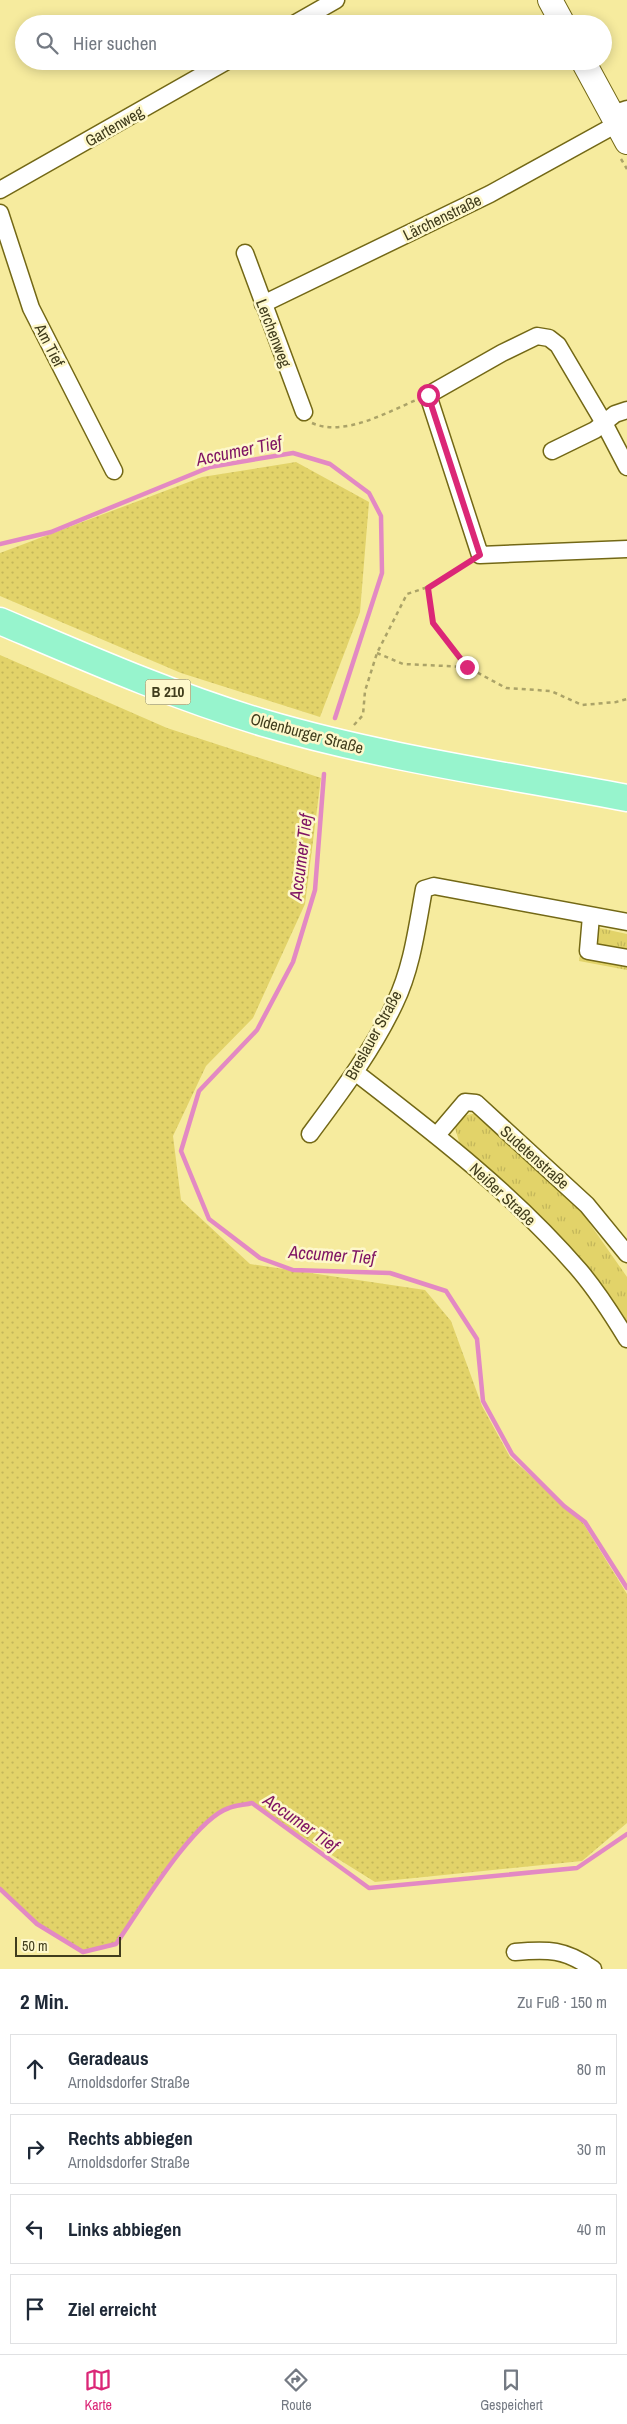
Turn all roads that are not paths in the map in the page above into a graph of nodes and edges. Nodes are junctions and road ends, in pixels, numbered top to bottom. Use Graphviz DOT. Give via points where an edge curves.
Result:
graph roads {
  1 [pos="336,0"];
  2 [pos="550,0"];
  3 [pos="310,15"];
  4 [pos="558,15"];
  5 [pos="212,70"];
  6 [pos="589,70"];
  7 [pos="621,122"];
  8 [pos="0,190"];
  9 [pos="0,213"];
  10 [pos="245,253"];
  11 [pos="263,304"];
  12 [pos="627,410"];
  13 [pos="304,412"];
  14 [pos="604,423"];
  15 [pos="552,451"];
  16 [pos="627,467"];
  17 [pos="114,471"];
  18 [pos="627,549"];
  19 [pos="0,621"];
  20 [pos="627,798"];
  21 [pos="592,916"];
  22 [pos="627,922"];
  23 [pos="627,958"];
  24 [pos="355,1072"];
  25 [pos="310,1134"];
  26 [pos="437,1135"];
  27 [pos="627,1254"];
  28 [pos="627,1339"];
  29 [pos="515,1952"];
  30 [pos="593,1969"];
  1 -- 3 [label="street"];
  2 -- 4 [label="street"];
  5 -- 8 [label="street, Gartenweg"];
  6 -- 7 [label="street"];
  7 -- 11 [label="street, Lärchenstraße" via="490,194"];
  9 -- 17 [label="street, Am Tief" via="31,308"];
  10 -- 11 [label="street, Lerchenweg"];
  11 -- 13 [label="street, Lerchenweg"];
  12 -- 14 [label="street"];
  14 -- 15 [label="street"];
  14 -- 16 [label="street"];
  14 -- 18 [label="street" via="558,345 549,338 538,336 428,395 480,555"];
  19 -- 20 [label="main road, Oldenburger Straße / B 210" via="171,694 265,724 450,766"];
  21 -- 22 [label="street, Breslauer Straße"];
  21 -- 23 [label="street" via="588,951"];
  21 -- 24 [label="street, Breslauer Straße" via="434,886 424,889 411,956 396,1002"];
  24 -- 25 [label="street, Breslauer Straße"];
  24 -- 26 [label="street, Neißer Straße"];
  26 -- 27 [label="street, Sudetenstraße" via="465,1102 476,1103 587,1204"];
  26 -- 28 [label="street, Neißer Straße" via="498,1186 580,1271"];
  29 -- 30 [label="street" via="548,1949 578,1958"];
}
